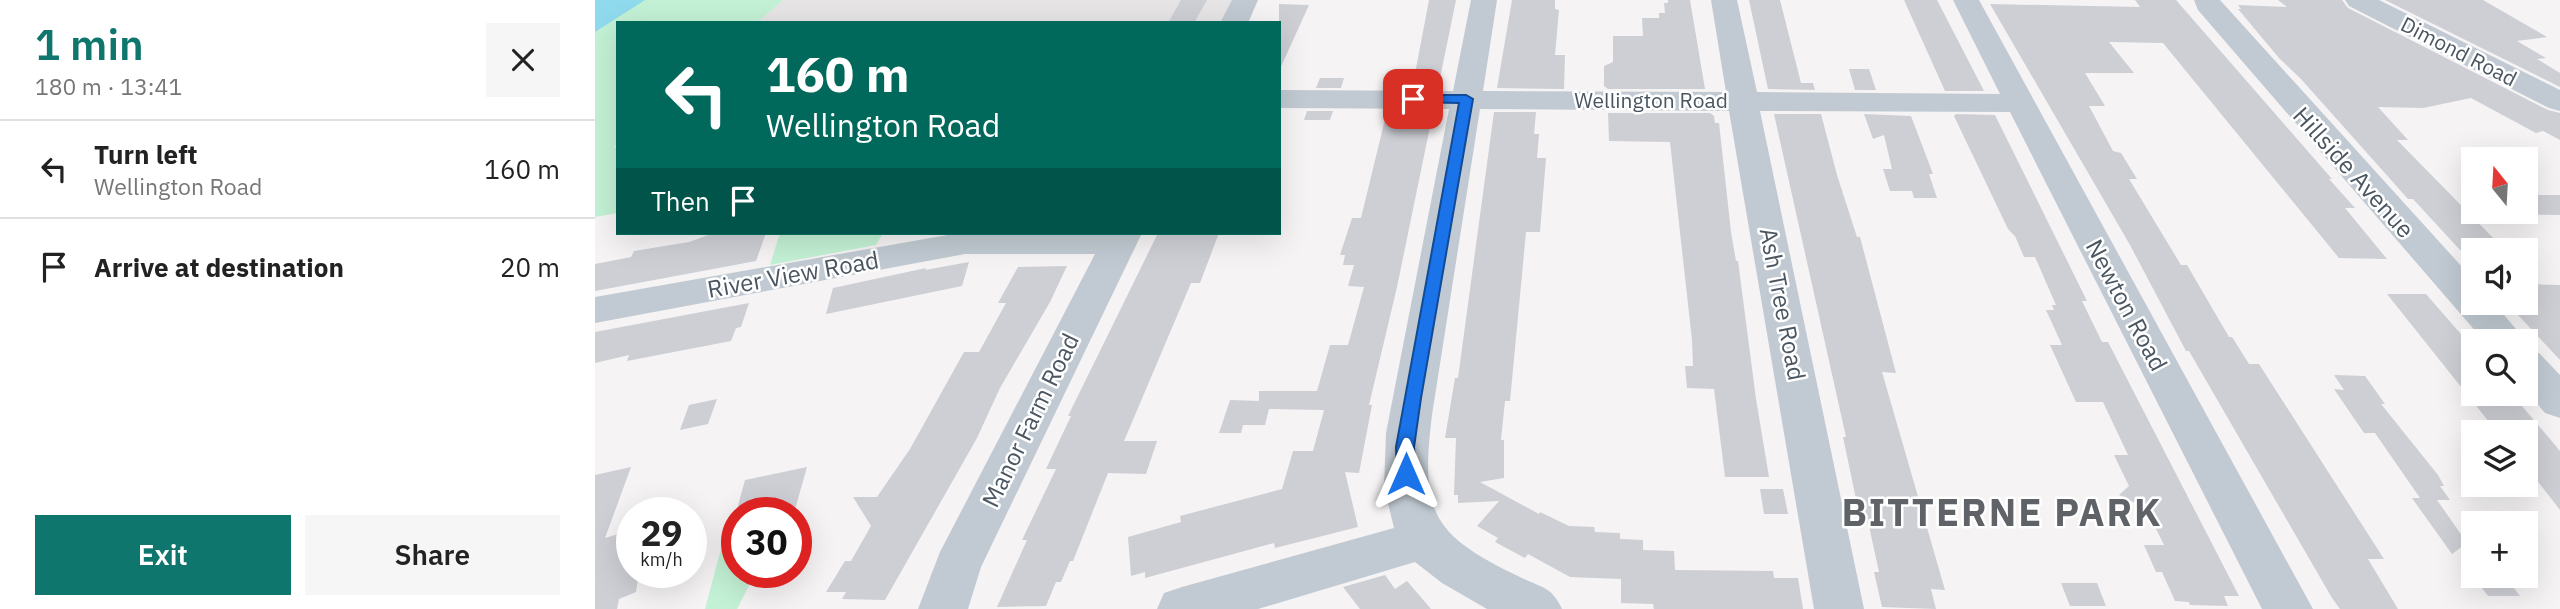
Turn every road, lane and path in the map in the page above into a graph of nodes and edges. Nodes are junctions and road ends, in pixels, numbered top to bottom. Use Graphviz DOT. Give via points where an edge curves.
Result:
graph roads {
  1 [pos="1245,0"];
  2 [pos="1484,0"];
  3 [pos="1724,0"];
  4 [pos="1966,0"];
  5 [pos="2207,0"];
  6 [pos="2358,0"];
  7 [pos="1235,21"];
  8 [pos="1281,99"];
  9 [pos="1466,99"];
  10 [pos="1744,100"];
  11 [pos="2560,102"];
  12 [pos="2022,103"];
  13 [pos="1121,238"];
  14 [pos="595,310"];
  15 [pos="2494,329"];
  16 [pos="2538,377"];
  17 [pos="2560,402"];
  18 [pos="1423,537"];
  19 [pos="943,609"];
  20 [pos="1182,609"];
  21 [pos="1537,609"];
  22 [pos="1839,609"];
  23 [pos="2288,609"];
  1 -- 7 [label="street"];
  2 -- 9 [label="street"];
  3 -- 10 [label="street, Ash Tree Road"];
  4 -- 12 [label="street, Newton Road"];
  5 -- 15 [label="street, Hillside Avenue"];
  6 -- 11 [label="street, Dimond Road"];
  8 -- 9 [label="street, Wellington Road"];
  9 -- 10 [label="street, Wellington Road"];
  9 -- 18 [label="street" via="1405,447 1411,511"];
  10 -- 12 [label="street, Wellington Road"];
  10 -- 22 [label="street, Ash Tree Road"];
  12 -- 23 [label="street, Newton Road"];
  13 -- 14 [label="street, River View Road" via="965,243"];
  13 -- 19 [label="street, Manor Farm Road" via="957,567"];
  16 -- 17 [label="street"];
  18 -- 20 [label="street" via="1392,550"];
  18 -- 21 [label="street" via="1473,577"];
}
